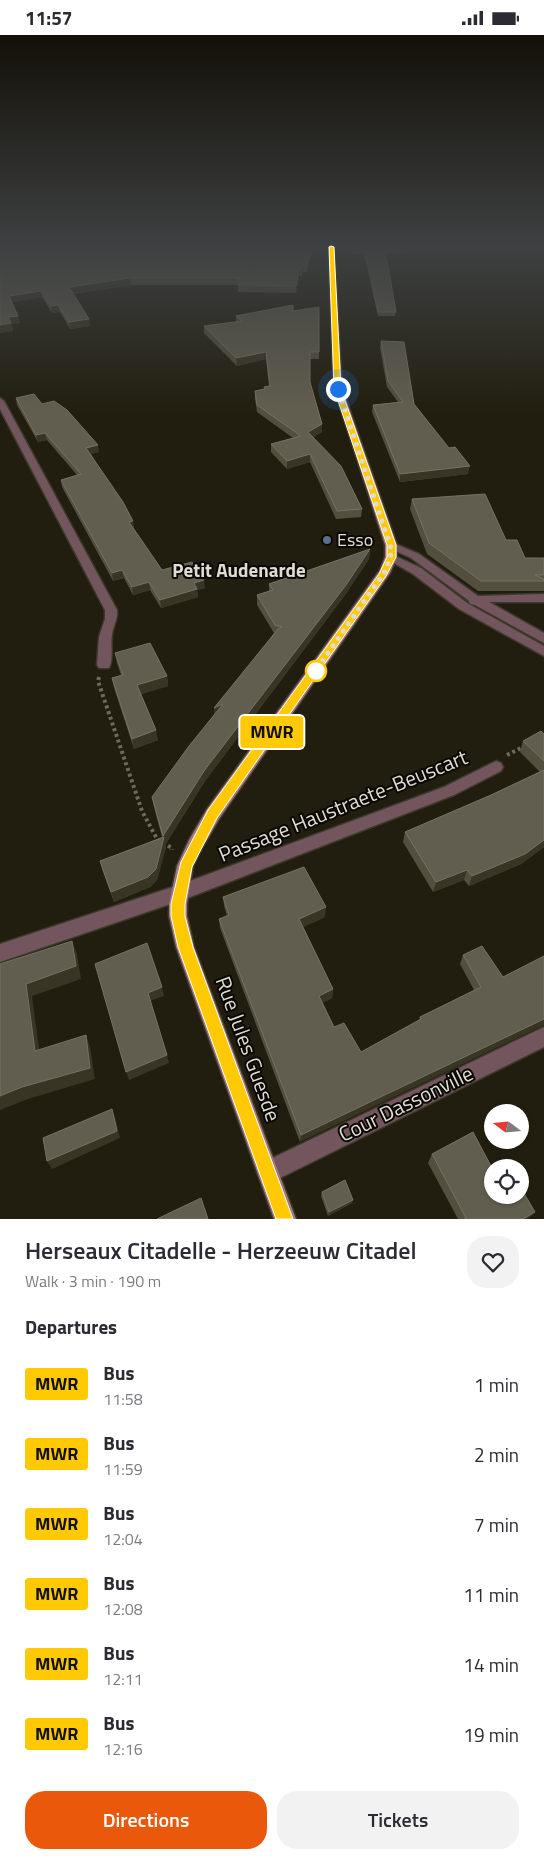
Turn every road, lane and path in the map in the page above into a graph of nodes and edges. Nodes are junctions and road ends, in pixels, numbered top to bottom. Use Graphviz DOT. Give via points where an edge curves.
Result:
graph roads {
  1 [pos="334,302"];
  2 [pos="0,401"];
  3 [pos="391,551"];
  4 [pos="544,598"];
  5 [pos="476,600"];
  6 [pos="463,606"];
  7 [pos="544,639"];
  8 [pos="544,652"];
  9 [pos="104,665"];
  10 [pos="529,744"];
  11 [pos="496,767"];
  12 [pos="170,857"];
  13 [pos="179,893"];
  14 [pos="0,953"];
  15 [pos="544,1037"];
  16 [pos="268,1172"];
  17 [pos="284,1219"];
  1 -- 3 [label="main road" via="338,389"];
  2 -- 9 [label="street" via="111,610"];
  3 -- 5 [label="street" via="415,556"];
  3 -- 6 [label="street"];
  3 -- 13 [label="main road, Rue Jules Guesde" via="383,574 213,814 189,856"];
  4 -- 5 [label="street"];
  5 -- 6 [label="street"];
  5 -- 7 [label="street"];
  6 -- 8 [label="street"];
  9 -- 12 [label="path" via="98,681 142,811 157,839 172,847"];
  10 -- 11 [label="path, Passage Haustraete-Beuscart" via="506,755"];
  11 -- 13 [label="street, Passage Haustraete-Beuscart" via="449,791"];
  13 -- 14 [label="street, Passage Haustraete-Beuscart"];
  13 -- 16 [label="main road, Rue Jules Guesde" via="178,916 186,947"];
  15 -- 16 [label="street, Cour Dassonville"];
  16 -- 17 [label="main road, Rue Jules Guesde"];
}
